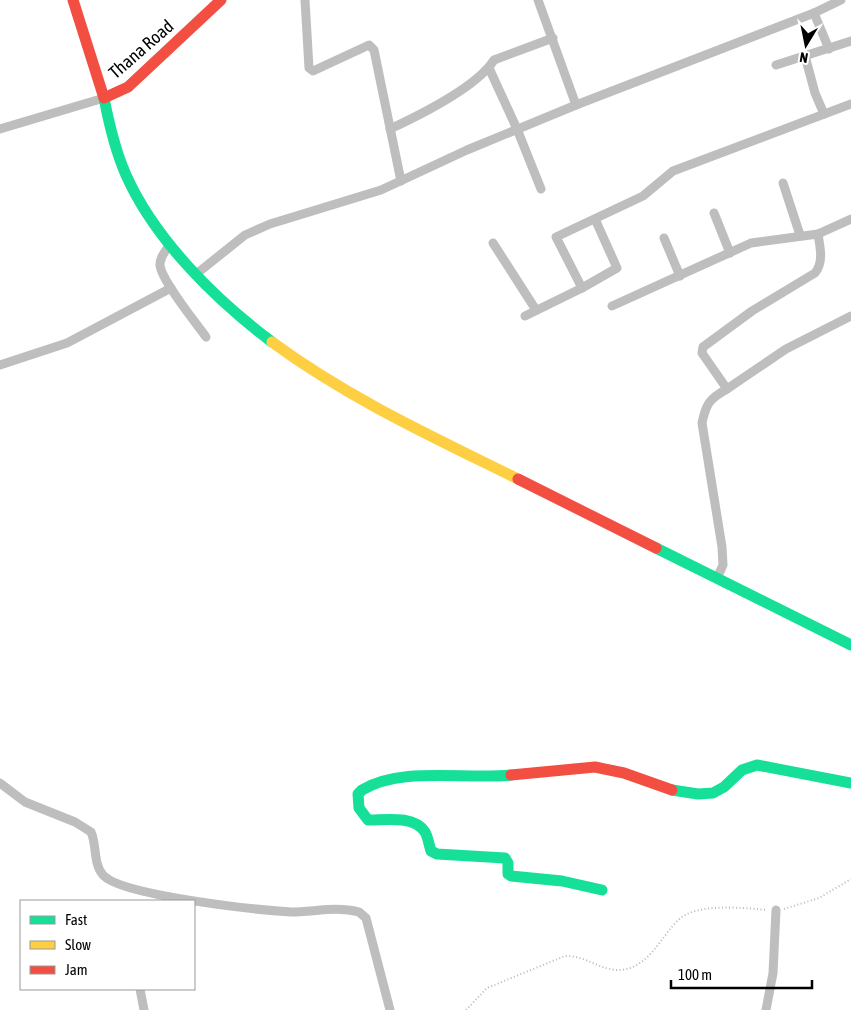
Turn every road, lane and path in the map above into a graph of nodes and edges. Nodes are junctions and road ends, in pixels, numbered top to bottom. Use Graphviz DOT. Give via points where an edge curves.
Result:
graph roads {
  1 [pos="73,0"];
  2 [pos="221,0"];
  3 [pos="305,0"];
  4 [pos="538,0"];
  5 [pos="841,0"];
  6 [pos="814,13"];
  7 [pos="553,38"];
  8 [pos="851,41"];
  9 [pos="829,49"];
  10 [pos="805,56"];
  11 [pos="776,65"];
  12 [pos="489,68"];
  13 [pos="104,98"];
  14 [pos="851,104"];
  15 [pos="576,105"];
  16 [pos="824,114"];
  17 [pos="0,129"];
  18 [pos="390,129"];
  19 [pos="517,129"];
  20 [pos="401,182"];
  21 [pos="783,183"];
  22 [pos="541,189"];
  23 [pos="714,213"];
  24 [pos="851,218"];
  25 [pos="595,219"];
  26 [pos="818,234"];
  27 [pos="800,235"];
  28 [pos="664,238"];
  29 [pos="492,243"];
  30 [pos="170,244"];
  31 [pos="730,253"];
  32 [pos="196,275"];
  33 [pos="680,276"];
  34 [pos="171,288"];
  35 [pos="582,288"];
  36 [pos="612,306"];
  37 [pos="536,310"];
  38 [pos="525,316"];
  39 [pos="851,316"];
  40 [pos="206,337"];
  41 [pos="0,365"];
  42 [pos="727,389"];
  43 [pos="717,578"];
  44 [pos="851,645"];
  45 [pos="0,783"];
  46 [pos="851,783"];
  47 [pos="851,879"];
  48 [pos="602,890"];
  49 [pos="163,899"];
  50 [pos="195,902"];
  51 [pos="776,910"];
  52 [pos="140,990"];
  53 [pos="144,1010"];
  54 [pos="390,1010"];
  55 [pos="466,1010"];
  56 [pos="766,1010"];
  1 -- 13 [label="main road"];
  2 -- 13 [label="main road, Thana Road" via="128,87"];
  3 -- 18 [label="street" via="309,68 313,71 369,45 374,50"];
  4 -- 7 [label="street"];
  5 -- 6 [label="street"];
  6 -- 9 [label="street"];
  6 -- 15 [label="street"];
  7 -- 12 [label="street" via="494,60"];
  7 -- 15 [label="street"];
  8 -- 9 [label="street"];
  9 -- 10 [label="street"];
  10 -- 11 [label="street"];
  10 -- 16 [label="street"];
  12 -- 18 [label="street" via="424,112"];
  12 -- 19 [label="street"];
  13 -- 17 [label="street"];
  13 -- 30 [label="main road" via="113,142 124,170"];
  14 -- 16 [label="street"];
  15 -- 19 [label="street"];
  16 -- 25 [label="street" via="673,171 644,196"];
  18 -- 20 [label="street"];
  19 -- 20 [label="street"];
  19 -- 22 [label="street"];
  20 -- 32 [label="street" via="245,234"];
  21 -- 27 [label="street"];
  23 -- 31 [label="street"];
  24 -- 26 [label="street"];
  25 -- 35 [label="street" via="617,268"];
  25 -- 35 [label="street" via="556,237"];
  26 -- 27 [label="street"];
  26 -- 42 [label="street" via="821,261 815,273 752,311 703,347 704,359"];
  27 -- 31 [label="street" via="751,243"];
  28 -- 33 [label="street"];
  29 -- 37 [label="street"];
  30 -- 32 [label="main road"];
  30 -- 34 [label="street" via="160,266"];
  31 -- 33 [label="street"];
  32 -- 43 [label="main road" via="255,331 335,385"];
  33 -- 36 [label="street"];
  34 -- 40 [label="street"];
  34 -- 41 [label="street" via="67,343"];
  35 -- 37 [label="street"];
  37 -- 38 [label="street"];
  39 -- 42 [label="street" via="786,349"];
  42 -- 43 [label="street" via="705,407 702,423 722,547 722,565"];
  43 -- 44 [label="main road"];
  45 -- 49 [label="street" via="25,802 76,822 91,832 104,877"];
  46 -- 48 [label="main road" via="757,765 745,767 715,793 694,794 595,767 486,778 400,776 365,788 358,794 360,810 368,820 402,822 421,828 431,851 437,854 506,858 511,876 562,881"];
  47 -- 51 [label="path" via="803,905"];
  50 -- 54 [label="street" via="292,912 327,909 359,912 366,918"];
  51 -- 55 [label="path" via="718,908 687,914 652,953 632,966 620,970 574,955 565,956 487,988"];
  51 -- 56 [label="street" via="773,973"];
  52 -- 53 [label="street"];
}
